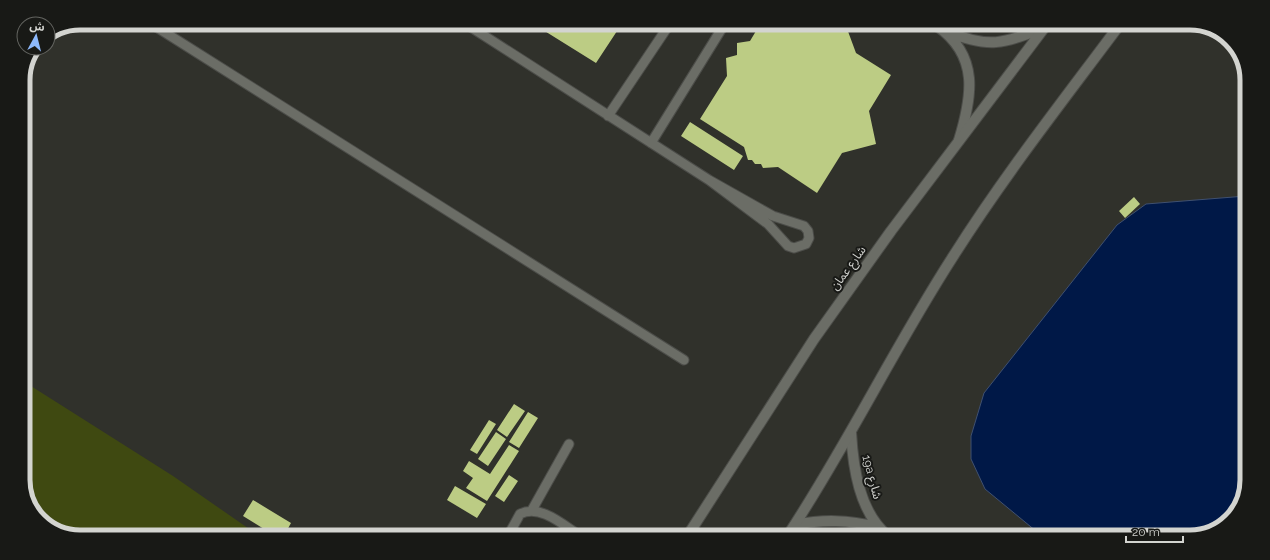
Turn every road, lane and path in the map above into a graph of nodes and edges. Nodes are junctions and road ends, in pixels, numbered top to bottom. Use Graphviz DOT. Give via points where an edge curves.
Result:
graph roads {
  1 [pos="161,30"];
  2 [pos="475,30"];
  3 [pos="666,30"];
  4 [pos="721,30"];
  5 [pos="941,30"];
  6 [pos="944,30"];
  7 [pos="1037,30"];
  8 [pos="1043,30"];
  9 [pos="1116,30"];
  10 [pos="608,116"];
  11 [pos="959,141"];
  12 [pos="651,143"];
  13 [pos="710,180"];
  14 [pos="684,360"];
  15 [pos="851,432"];
  16 [pos="569,444"];
  17 [pos="532,510"];
  18 [pos="795,525"];
  19 [pos="877,526"];
  20 [pos="511,530"];
  21 [pos="571,530"];
  22 [pos="691,530"];
  23 [pos="792,530"];
  24 [pos="881,530"];
  1 -- 14 [label="lane"];
  2 -- 10 [label="lane"];
  3 -- 10 [label="lane"];
  4 -- 12 [label="lane"];
  5 -- 11 [label="street" via="956,46 966,62 970,80 970,98"];
  6 -- 7 [label="street" via="984,43 1008,41"];
  8 -- 11 [label="street, شارع عمان"];
  9 -- 15 [label="street" via="981,213 927,299"];
  10 -- 12 [label="lane"];
  11 -- 22 [label="street, شارع عمان" via="814,339"];
  12 -- 13 [label="lane"];
  13 -- 13 [label="lane" via="768,224 788,246 794,248 806,244 809,238 804,226 778,218"];
  15 -- 18 [label="street"];
  15 -- 19 [label="street, 19a شارع" via="855,471 865,503"];
  16 -- 17 [label="lane"];
  17 -- 20 [label="lane" via="520,514"];
  17 -- 21 [label="lane" via="544,513"];
  18 -- 19 [label="street" via="836,520"];
  18 -- 23 [label="street"];
  19 -- 24 [label="street, 19a شارع"];
}
